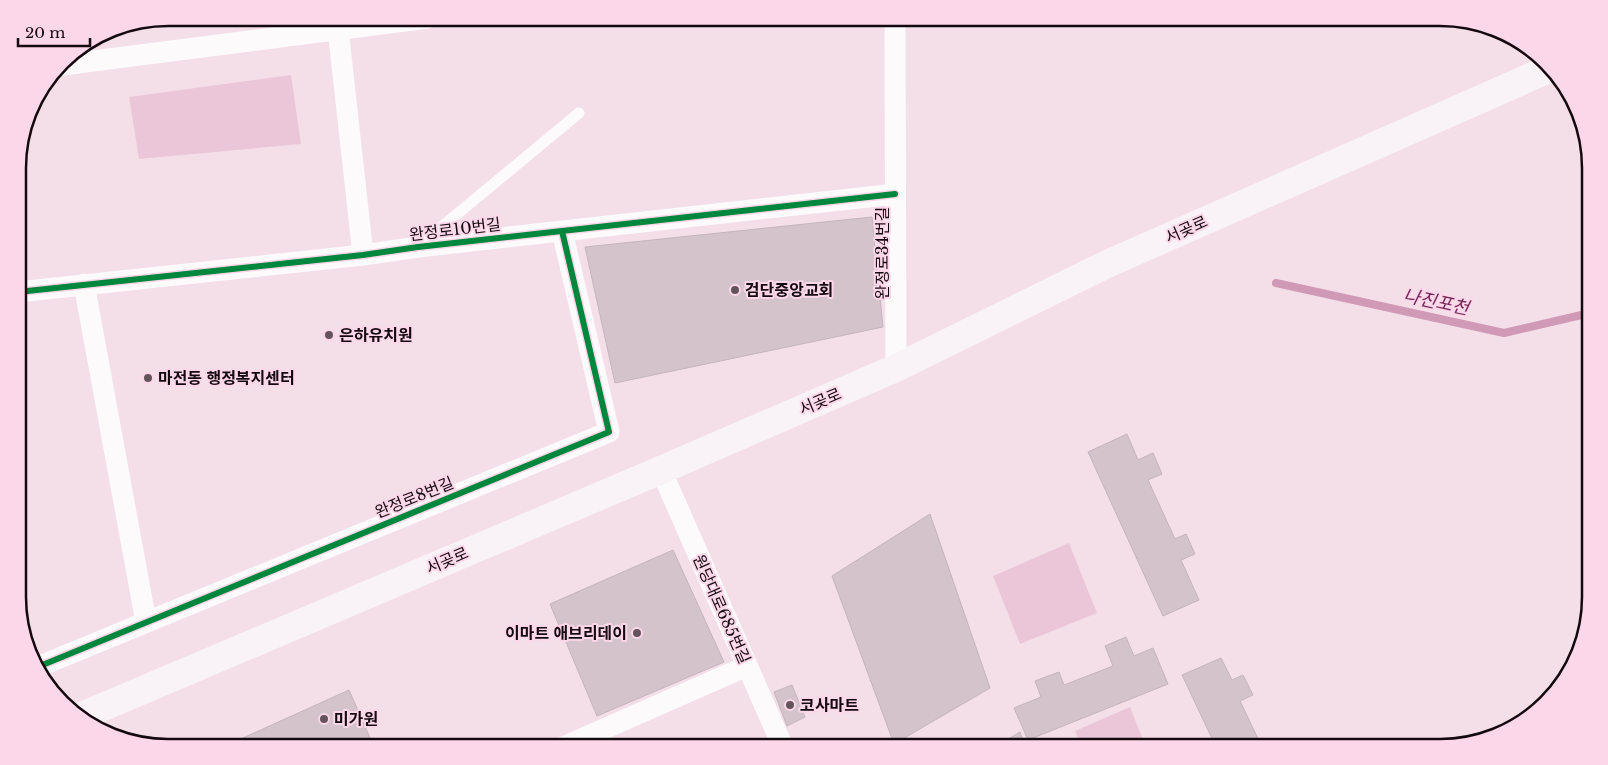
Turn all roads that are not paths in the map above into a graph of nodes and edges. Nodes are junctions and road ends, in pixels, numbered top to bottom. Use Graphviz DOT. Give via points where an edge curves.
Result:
graph roads {
  1 [pos="317,26"];
  2 [pos="337,26"];
  3 [pos="895,26"];
  4 [pos="74,63"];
  5 [pos="1542,71"];
  6 [pos="579,113"];
  7 [pos="895,194"];
  8 [pos="562,231"];
  9 [pos="418,247"];
  10 [pos="363,255"];
  11 [pos="84,284"];
  12 [pos="27,291"];
  13 [pos="896,368"];
  14 [pos="660,470"];
  15 [pos="146,622"];
  16 [pos="43,665"];
  17 [pos="747,666"];
  18 [pos="88,713"];
  19 [pos="582,739"];
  20 [pos="779,739"];
  1 -- 4 [label="street"];
  2 -- 10 [label="street"];
  3 -- 7 [label="street, 완정로34번길"];
  5 -- 13 [label="main road, 서곶로" via="1107,264"];
  6 -- 9 [label="lane"];
  7 -- 8 [label="street, 완정로10번길"];
  7 -- 13 [label="street, 완정로34번길"];
  8 -- 9 [label="street, 완정로10번길"];
  8 -- 15 [label="street, 완정로8번길" via="609,432"];
  9 -- 10 [label="street, 완정로10번길"];
  10 -- 11 [label="street, 완정로10번길"];
  11 -- 12 [label="street, 완정로10번길"];
  11 -- 15 [label="street"];
  13 -- 14 [label="main road, 서곶로"];
  14 -- 17 [label="street, 원당대로685번길"];
  14 -- 18 [label="main road, 서곶로"];
  15 -- 16 [label="street, 완정로8번길"];
  17 -- 19 [label="street"];
  17 -- 20 [label="street, 원당대로685번길"];
}
